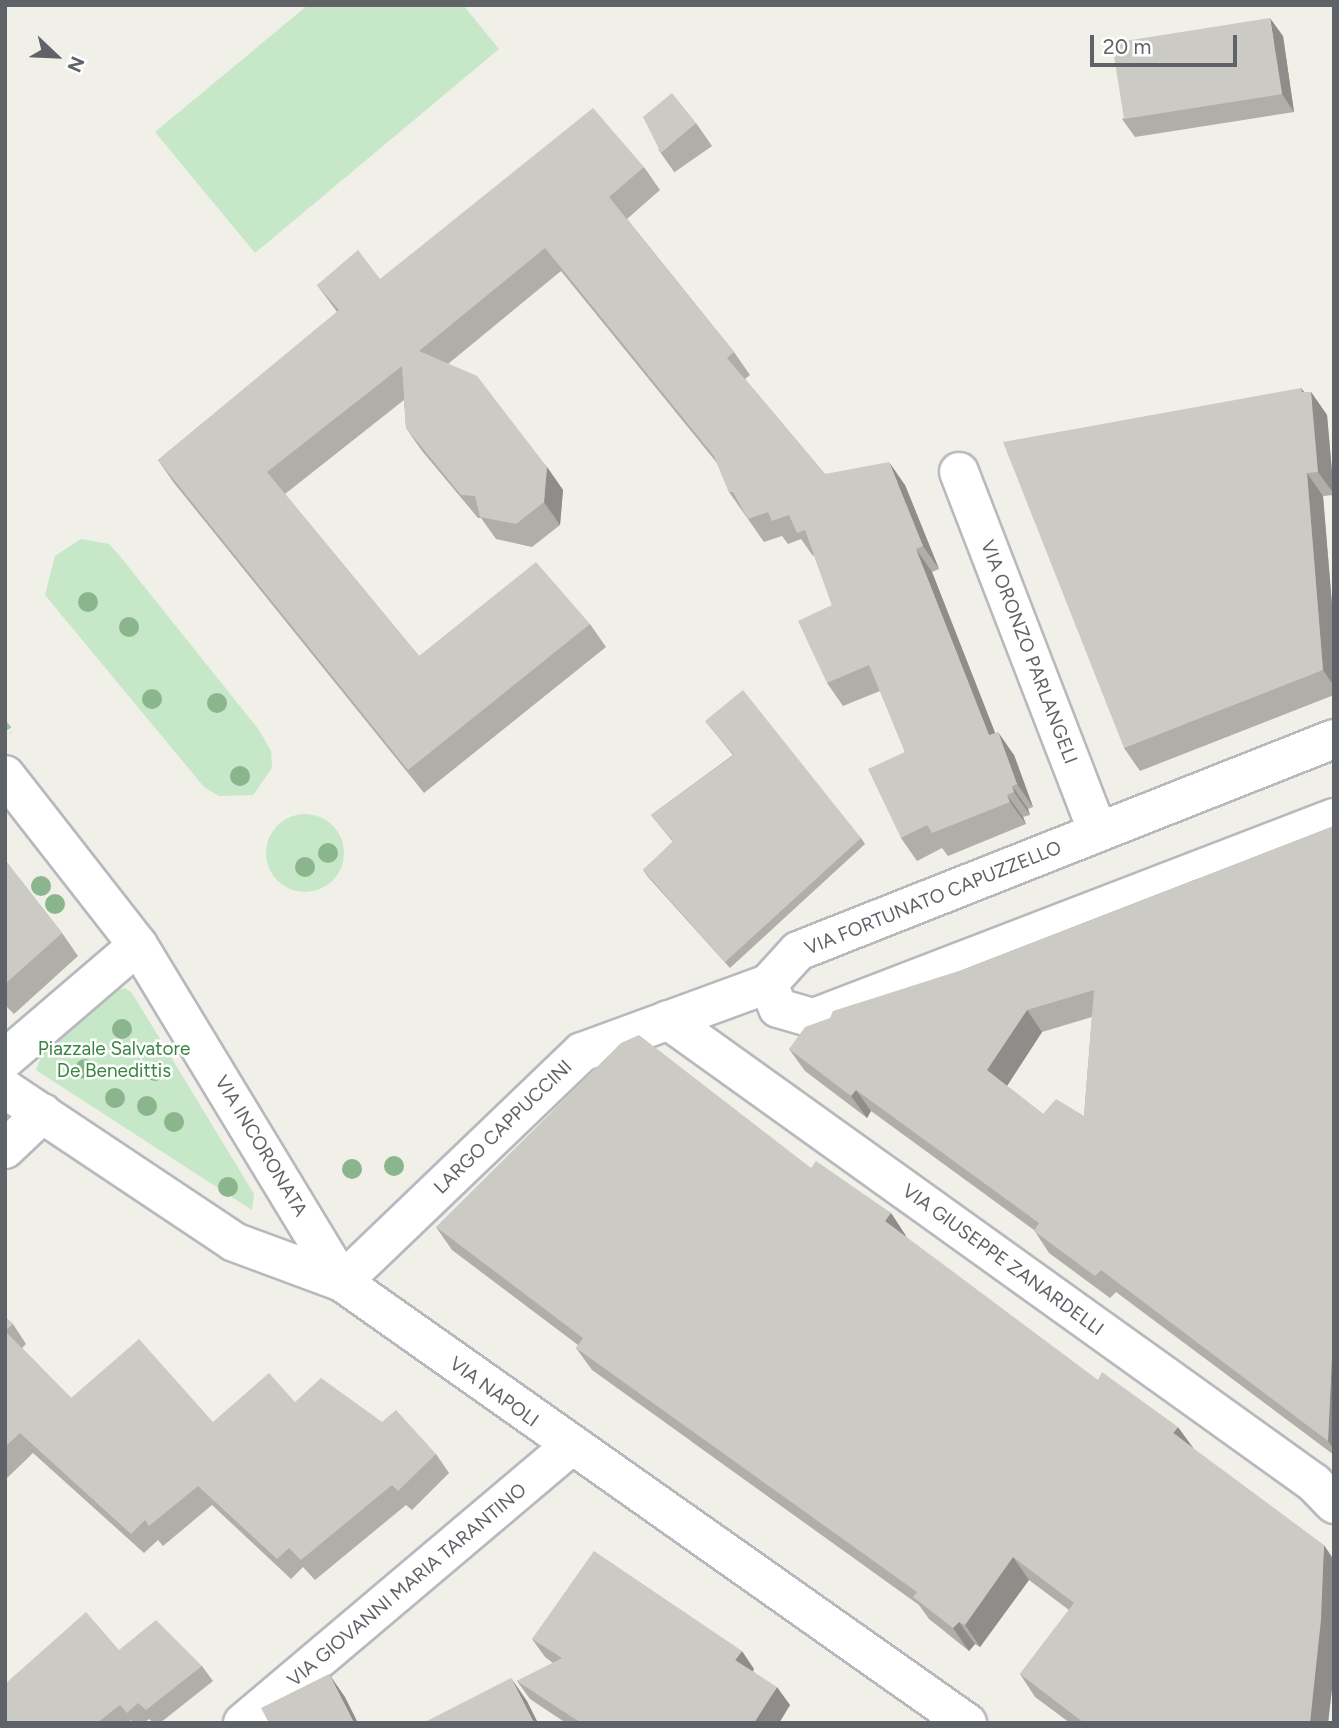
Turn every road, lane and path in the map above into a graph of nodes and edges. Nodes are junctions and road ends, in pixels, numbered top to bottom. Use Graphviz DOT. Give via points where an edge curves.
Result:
graph roads {
  1 [pos="959,472"];
  2 [pos="1334,739"];
  3 [pos="5,775"];
  4 [pos="1334,818"];
  5 [pos="1098,832"];
  6 [pos="138,945"];
  7 [pos="768,984"];
  8 [pos="668,1020"];
  9 [pos="5,1059"];
  10 [pos="5,1089"];
  11 [pos="43,1113"];
  12 [pos="5,1149"];
  13 [pos="342,1282"];
  14 [pos="570,1447"];
  15 [pos="1334,1504"];
  16 [pos="243,1723"];
  17 [pos="967,1723"];
  1 -- 5 [label="street, VIA ORONZO PARLANGELI"];
  2 -- 5 [label="street, VIA FORTUNATO CAPUZZELLO"];
  3 -- 6 [label="street, VIA INCORONATA"];
  4 -- 7 [label="street" via="814,1018 778,1008"];
  5 -- 7 [label="street, VIA FORTUNATO CAPUZZELLO" via="798,951"];
  6 -- 9 [label="street"];
  6 -- 13 [label="street, VIA INCORONATA"];
  7 -- 8 [label="street, LARGO CAPPUCCINI"];
  8 -- 13 [label="street, LARGO CAPPUCCINI" via="582,1052"];
  8 -- 15 [label="street, VIA GIUSEPPE ZANARDELLI" via="1314,1483"];
  10 -- 11 [label="street, VIA NAPOLI"];
  11 -- 12 [label="street"];
  11 -- 13 [label="street, VIA NAPOLI" via="234,1242"];
  13 -- 14 [label="street, VIA NAPOLI"];
  14 -- 16 [label="street, VIA GIOVANNI MARIA TARANTINO"];
  14 -- 17 [label="street, VIA NAPOLI"];
}
